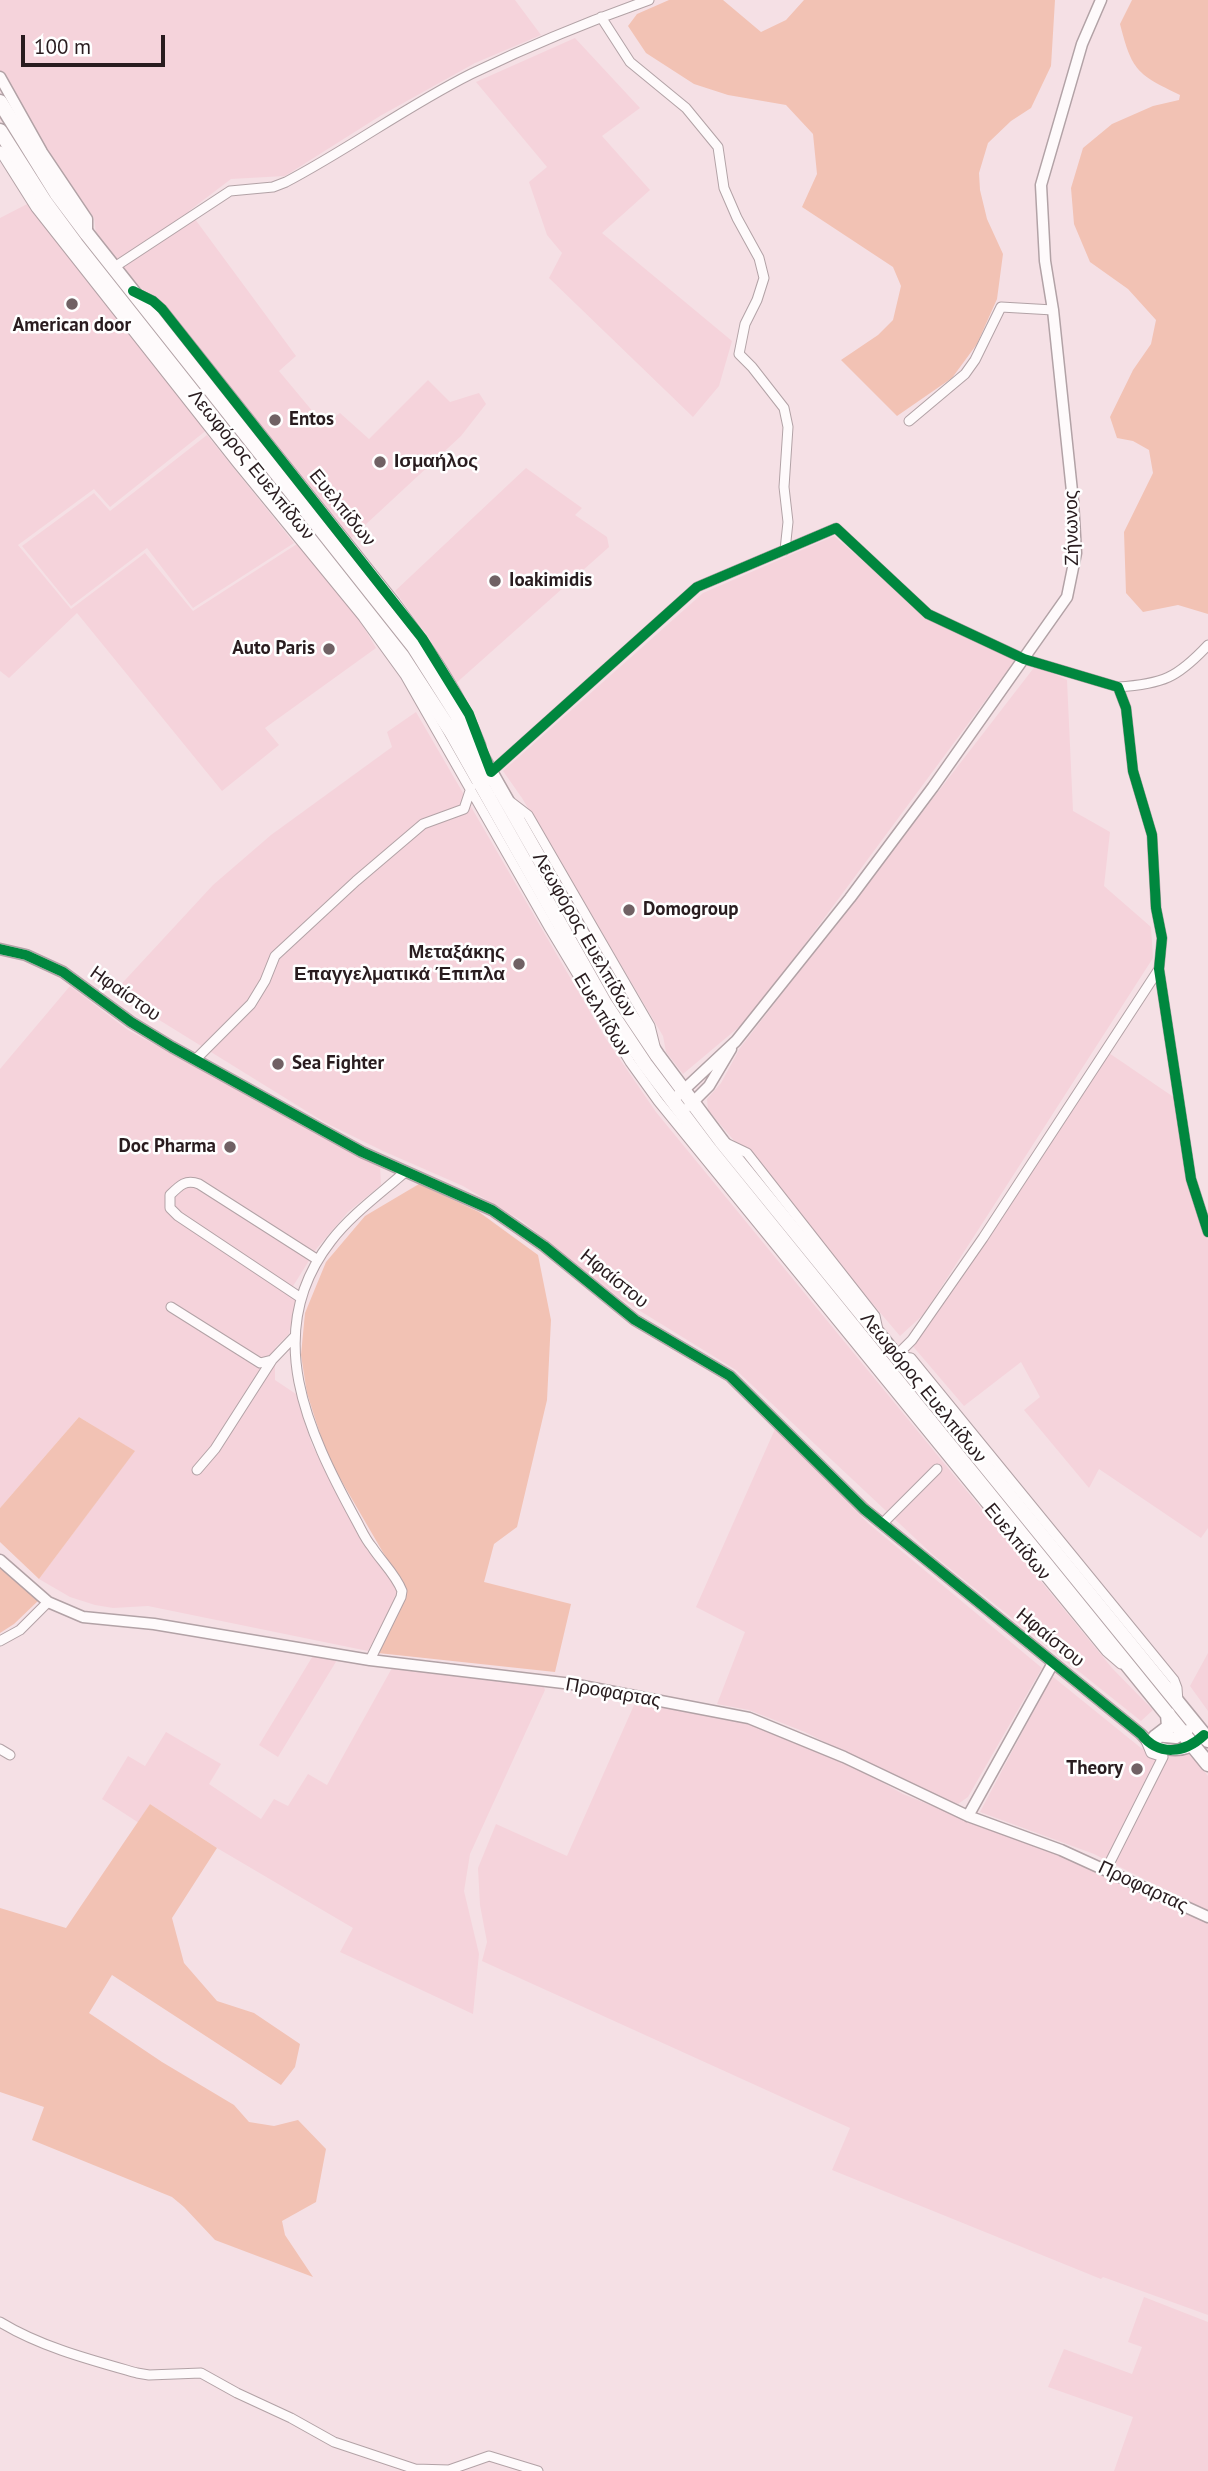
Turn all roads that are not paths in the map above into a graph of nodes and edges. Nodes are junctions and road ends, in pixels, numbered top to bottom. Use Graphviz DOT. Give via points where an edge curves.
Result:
graph roads {
  1 [pos="649,0"];
  2 [pos="1101,0"];
  3 [pos="601,17"];
  4 [pos="0,77"];
  5 [pos="0,102"];
  6 [pos="21,126"];
  7 [pos="0,131"];
  8 [pos="0,150"];
  9 [pos="40,205"];
  10 [pos="113,268"];
  11 [pos="1053,310"];
  12 [pos="909,421"];
  13 [pos="785,550"];
  14 [pos="336,578"];
  15 [pos="1208,645"];
  16 [pos="1024,659"];
  17 [pos="1118,687"];
  18 [pos="491,772"];
  19 [pos="471,788"];
  20 [pos="555,927"];
  21 [pos="0,948"];
  22 [pos="1160,969"];
  23 [pos="736,1041"];
  24 [pos="195,1060"];
  25 [pos="678,1094"];
  26 [pos="688,1107"];
  27 [pos="405,1172"];
  28 [pos="738,1192"];
  29 [pos="1208,1232"];
  30 [pos="804,1254"];
  31 [pos="318,1260"];
  32 [pos="301,1298"];
  33 [pos="171,1307"];
  34 [pos="295,1336"];
  35 [pos="896,1356"];
  36 [pos="272,1360"];
  37 [pos="937,1469"];
  38 [pos="197,1470"];
  39 [pos="882,1524"];
  40 [pos="0,1560"];
  41 [pos="48,1602"];
  42 [pos="0,1641"];
  43 [pos="370,1660"];
  44 [pos="1053,1663"];
  45 [pos="1173,1708"];
  46 [pos="1148,1737"];
  47 [pos="1199,1742"];
  48 [pos="0,1749"];
  49 [pos="10,1755"];
  50 [pos="968,1816"];
  51 [pos="1106,1870"];
  52 [pos="1208,1917"];
  53 [pos="0,2322"];
  54 [pos="538,2471"];
  1 -- 3 [label="street"];
  2 -- 11 [label="street, Ζήνωνος" via="1083,44 1041,185"];
  3 -- 10 [label="street" via="471,74 286,182 230,191"];
  3 -- 13 [label="street" via="630,62 686,108 718,148 724,188 759,258 764,278 745,324 739,355 784,408 788,427"];
  4 -- 6 [label="street"];
  5 -- 6 [label="main road, Λεωφόρος Ευελπίδων"];
  6 -- 10 [label="main road, Λεωφόρος Ευελπίδων" via="57,194"];
  7 -- 9 [label="main road, Λεωφόρος Ευελπίδων"];
  8 -- 9 [label="street"];
  9 -- 14 [label="main road, Λεωφόρος Ευελπίδων"];
  10 -- 18 [label="main road, Λεωφόρος Ευελπίδων" via="337,540 440,684"];
  11 -- 12 [label="street" via="1001,307 965,374"];
  11 -- 16 [label="street, Ζήνωνος" via="1076,553 1067,597"];
  13 -- 16 [label="street" via="836,528 929,614"];
  13 -- 18 [label="street" via="696,587"];
  14 -- 19 [label="street, Ευελπίδων" via="405,675"];
  14 -- 20 [label="main road, Λεωφόρος Ευελπίδων" via="383,629 427,693"];
  15 -- 17 [label="street" via="1176,676 1148,685"];
  16 -- 17 [label="street"];
  16 -- 23 [label="street, Ζήνωνος" via="877,862"];
  17 -- 22 [label="street" via="1126,708 1133,771 1152,835 1162,938"];
  18 -- 25 [label="main road, Λεωφόρος Ευελπίδων"];
  19 -- 20 [label="street, Ευελπίδων"];
  19 -- 24 [label="street" via="464,809 423,824 275,956 251,1004"];
  20 -- 25 [label="main road, Λεωφόρος Ευελπίδων" via="626,1037"];
  20 -- 28 [label="street, Ευελπίδων" via="629,1062"];
  21 -- 24 [label="street, Ηφαίστου" via="63,972 140,1028"];
  22 -- 29 [label="street" via="1191,1179"];
  22 -- 35 [label="street" via="975,1249"];
  23 -- 25 [label="street"];
  23 -- 26 [label="street" via="709,1086"];
  24 -- 27 [label="street, Ηφαίστου"];
  25 -- 26 [label="main road, Λεωφόρος Ευελπίδων"];
  26 -- 28 [label="main road, Λεωφόρος Ευελπίδων"];
  26 -- 30 [label="main road, Λεωφόρος Ευελπίδων" via="722,1142"];
  27 -- 31 [label="street" via="341,1229"];
  27 -- 39 [label="street, Ηφαίστου" via="496,1213 635,1320 730,1376"];
  28 -- 30 [label="main road, Λεωφόρος Ευελπίδων"];
  30 -- 35 [label="main road, Λεωφόρος Ευελπίδων"];
  30 -- 45 [label="main road, Λεωφόρος Ευελπίδων" via="896,1385 980,1490 1132,1670"];
  31 -- 32 [label="street"];
  31 -- 32 [label="street" via="199,1184 181,1184 170,1195 170,1208 178,1216"];
  32 -- 34 [label="street"];
  33 -- 36 [label="street" via="247,1357 260,1363"];
  34 -- 36 [label="street"];
  34 -- 43 [label="street" via="305,1412 321,1452 369,1544 402,1591"];
  35 -- 45 [label="main road, Λεωφόρος Ευελπίδων"];
  36 -- 38 [label="street"];
  37 -- 39 [label="street"];
  39 -- 44 [label="street, Ηφαίστου"];
  40 -- 41 [label="street, Προφαρτας"];
  41 -- 42 [label="street" via="20,1630"];
  41 -- 43 [label="street, Προφαρτας" via="83,1617 154,1624"];
  43 -- 50 [label="street, Προφαρτας" via="572,1684 749,1718"];
  44 -- 46 [label="street, Ηφαίστου"];
  44 -- 50 [label="street"];
  45 -- 46 [label="main road" via="1169,1727"];
  45 -- 47 [label="main road, Λεωφόρος Ευελπίδων"];
  46 -- 47 [label="street"];
  46 -- 51 [label="street" via="1151,1753 1163,1757"];
  48 -- 49 [label="street"];
  50 -- 51 [label="street, Προφαρτας"];
  51 -- 52 [label="street, Προφαρτας"];
  53 -- 54 [label="street" via="60,2349 137,2373 201,2373 334,2442 415,2469 449,2470 489,2456"];
}
